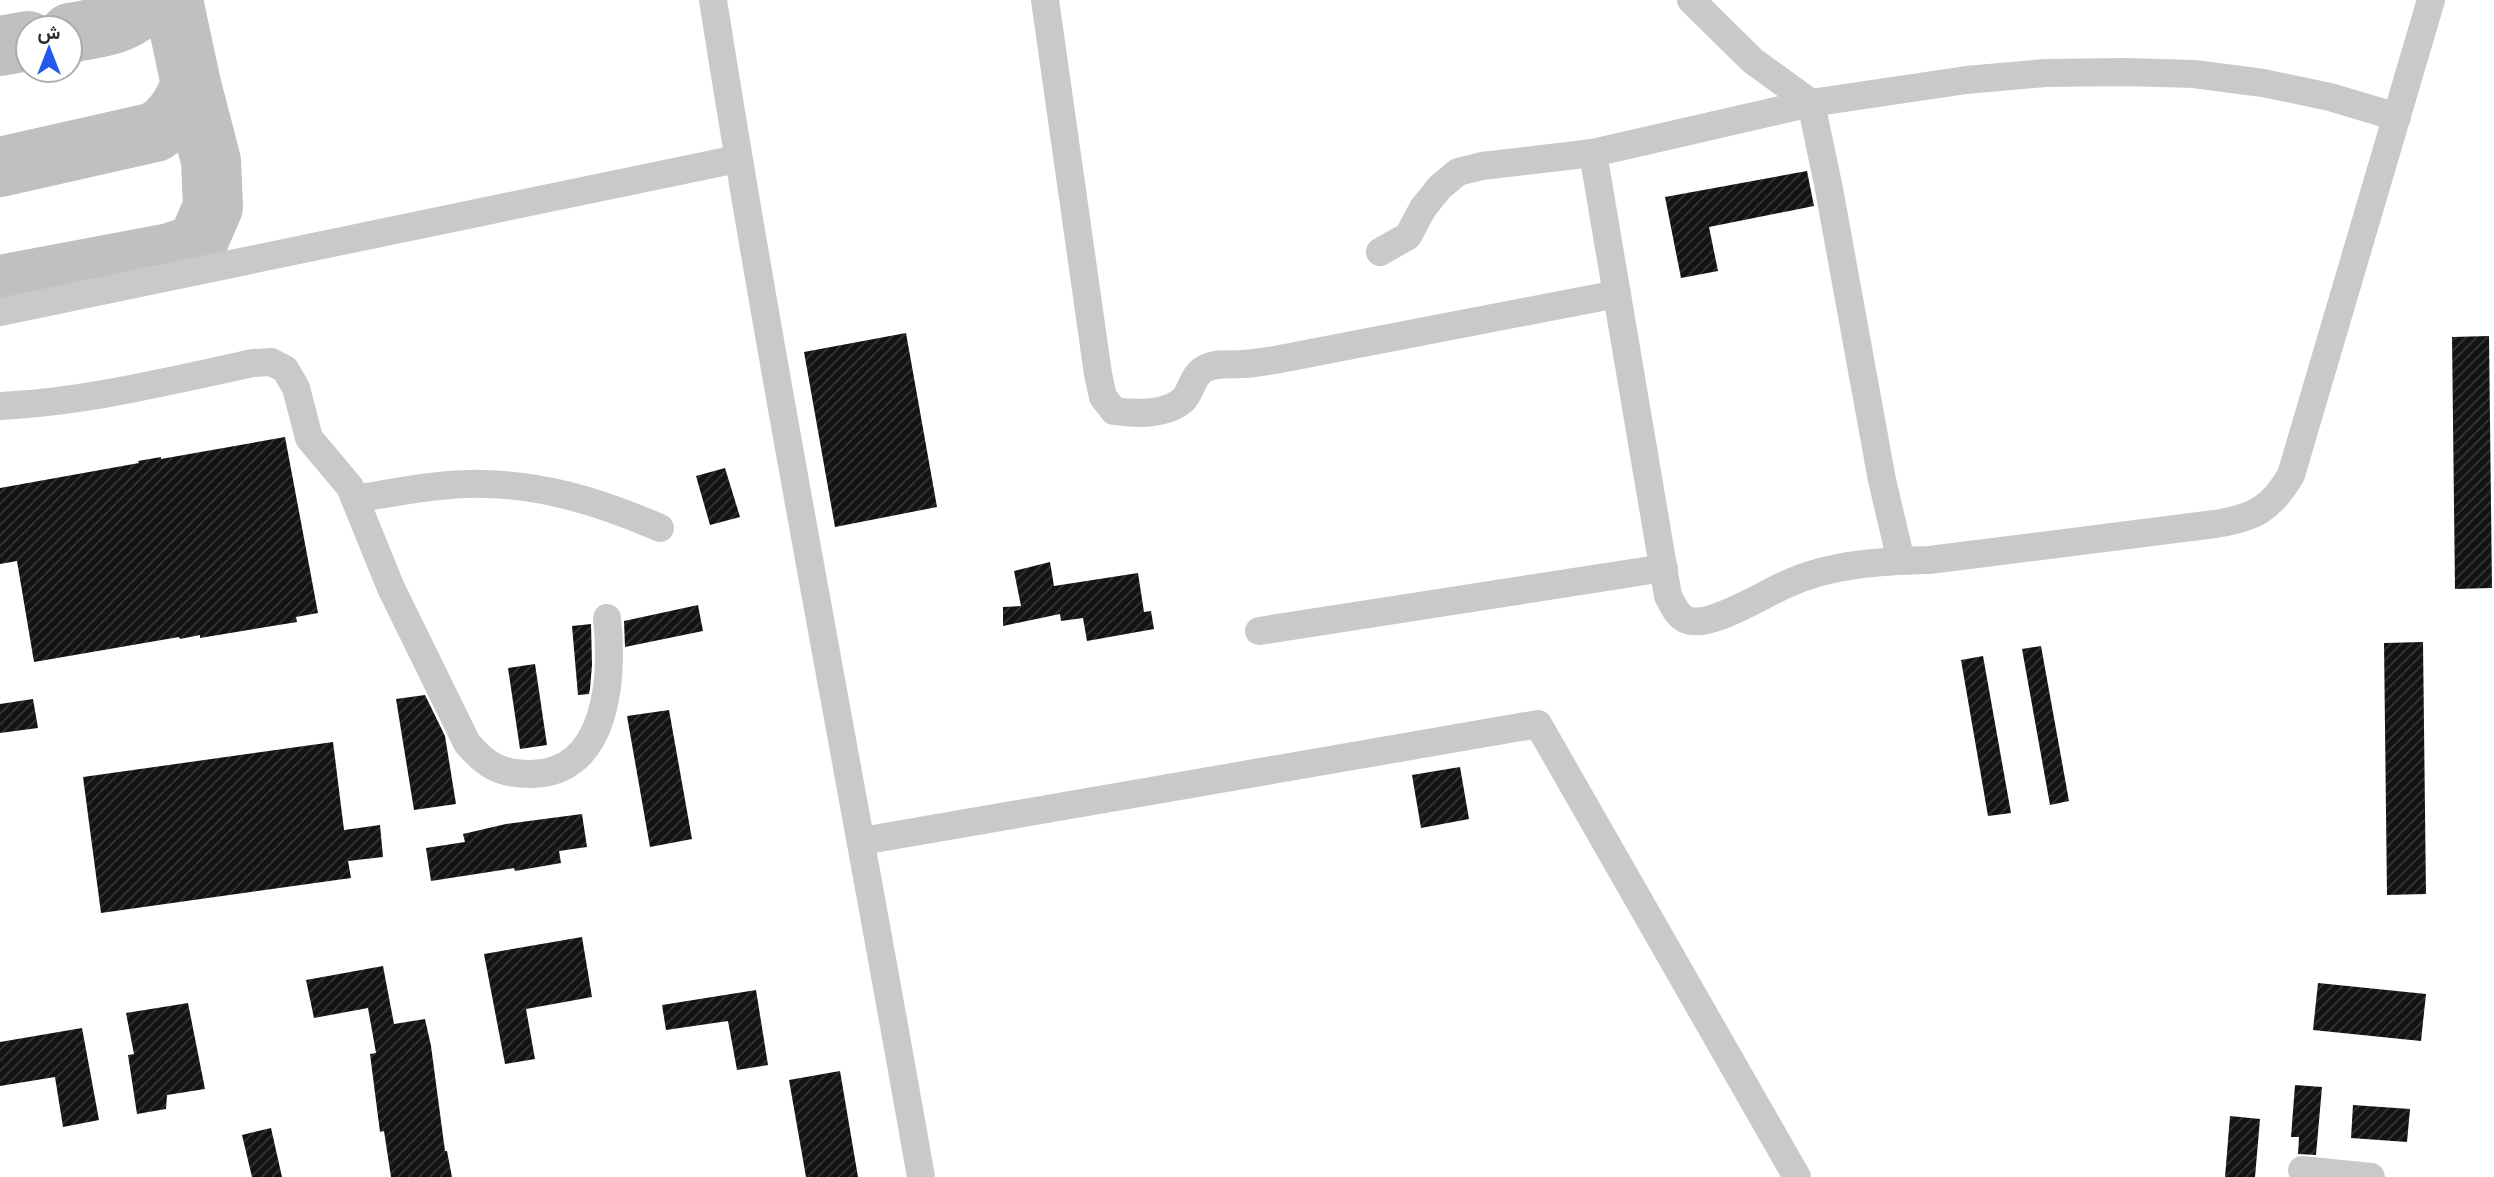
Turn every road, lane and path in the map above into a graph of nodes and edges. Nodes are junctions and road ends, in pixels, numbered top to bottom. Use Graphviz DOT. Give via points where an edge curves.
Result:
graph roads {
  1 [pos="713,0"];
  2 [pos="1045,0"];
  3 [pos="1691,0"];
  4 [pos="2431,0"];
  5 [pos="1811,103"];
  6 [pos="2397,117"];
  7 [pos="1593,153"];
  8 [pos="737,159"];
  9 [pos="1380,253"];
  10 [pos="1617,295"];
  11 [pos="0,312"];
  12 [pos="0,406"];
  13 [pos="355,499"];
  14 [pos="660,528"];
  15 [pos="1901,561"];
  16 [pos="1664,568"];
  17 [pos="607,618"];
  18 [pos="1259,631"];
  19 [pos="862,841"];
  20 [pos="2302,1170"];
  21 [pos="920,1177"];
  22 [pos="1797,1177"];
  23 [pos="2371,1177"];
  1 -- 8 [label="street"];
  2 -- 10 [label="street" via="1098,374 1103,397 1114,411 1167,408 1184,399 1204,369 1219,364 1266,361"];
  3 -- 5 [label="street" via="1752,61"];
  4 -- 6 [label="street"];
  5 -- 6 [label="street" via="1965,80 2125,72 2263,83"];
  5 -- 7 [label="street"];
  5 -- 15 [label="street"];
  6 -- 15 [label="street" via="2291,475 2279,495 2241,520"];
  7 -- 9 [label="street" via="1458,172 1423,208 1408,236"];
  7 -- 10 [label="street"];
  8 -- 11 [label="street"];
  8 -- 19 [label="street"];
  10 -- 16 [label="street"];
  12 -- 13 [label="street" via="50,402 271,362 285,369 296,388 309,438"];
  13 -- 14 [label="street" via="466,484 516,485 614,508"];
  13 -- 17 [label="street" via="391,587 467,743 480,759 498,769 539,774 559,768 578,758 591,741 608,688"];
  15 -- 16 [label="street" via="1811,574 1704,621 1688,621 1675,611"];
  16 -- 18 [label="street"];
  19 -- 21 [label="street"];
  19 -- 22 [label="street" via="1538,724"];
  20 -- 23 [label="street"];
}
